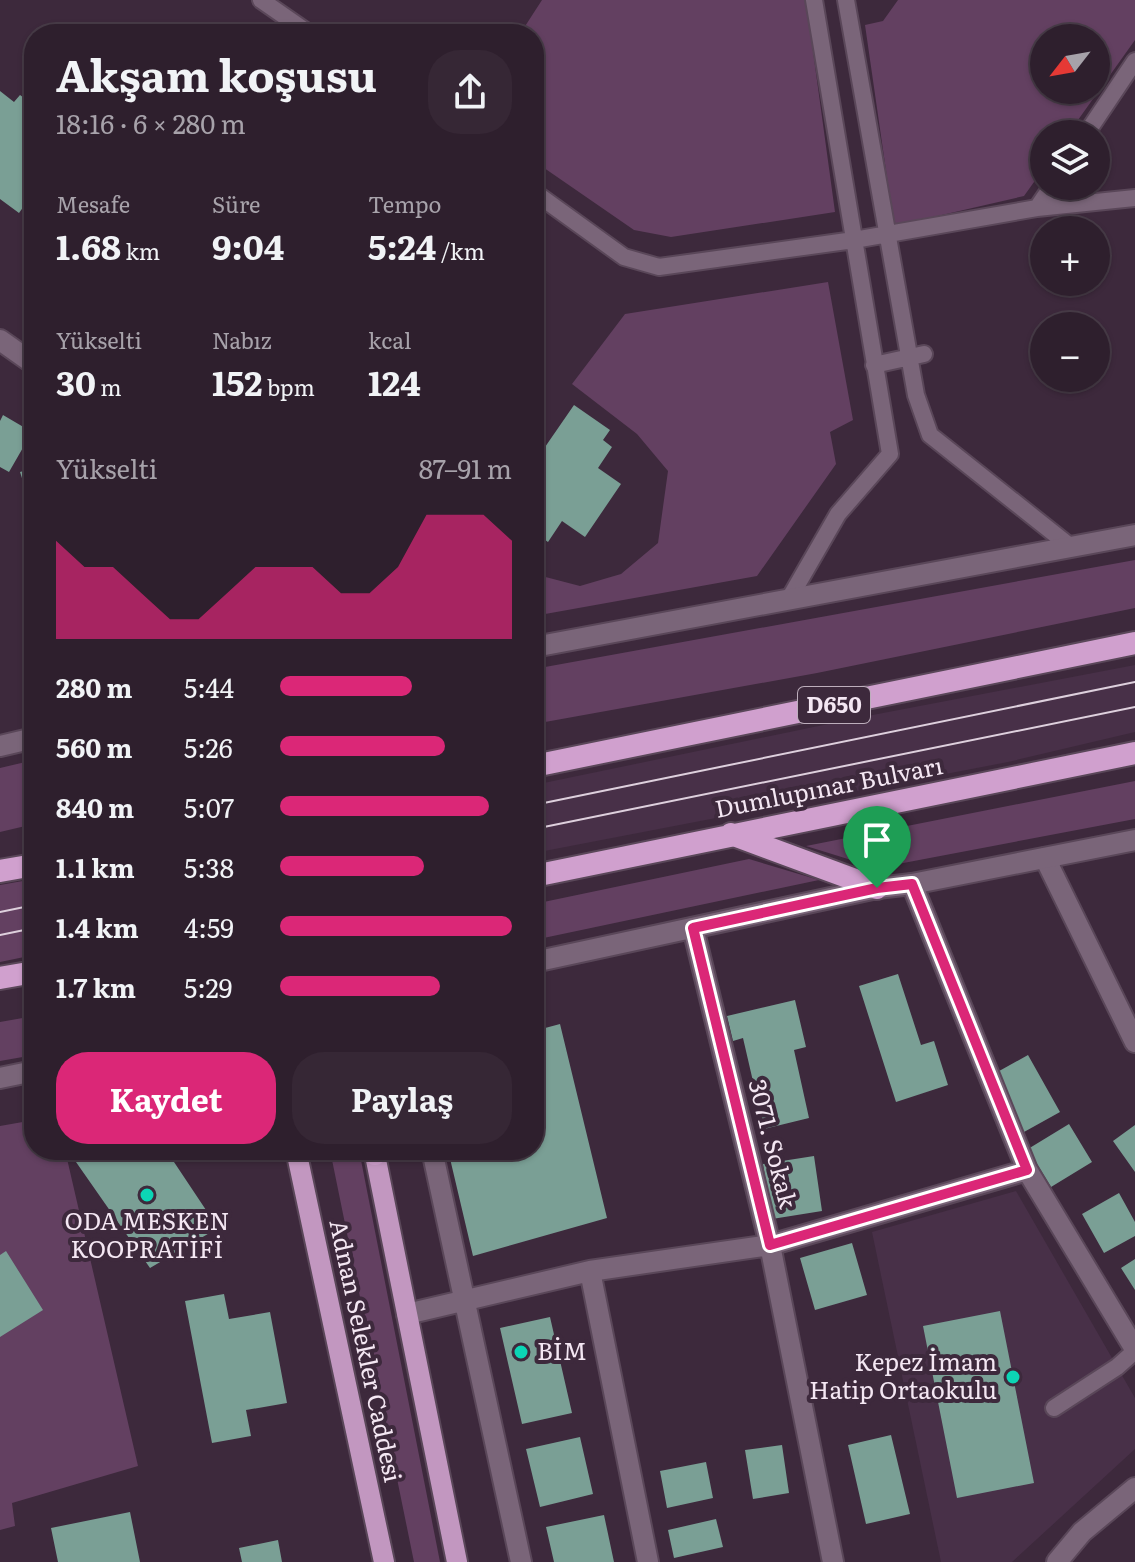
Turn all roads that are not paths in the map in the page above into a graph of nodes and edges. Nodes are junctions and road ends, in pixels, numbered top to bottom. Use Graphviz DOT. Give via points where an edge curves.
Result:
graph roads {
  1 [pos="261,0"];
  2 [pos="814,0"];
  3 [pos="846,0"];
  4 [pos="296,24"];
  5 [pos="1135,61"];
  6 [pos="1095,120"];
  7 [pos="1135,198"];
  8 [pos="544,199"];
  9 [pos="1042,200"];
  10 [pos="1037,208"];
  11 [pos="886,234"];
  12 [pos="854,240"];
  13 [pos="0,340"];
  14 [pos="916,356"];
  15 [pos="24,357"];
  16 [pos="874,365"];
  17 [pos="1135,535"];
  18 [pos="1071,547"];
  19 [pos="789,599"];
  20 [pos="1135,643"];
  21 [pos="544,645"];
  22 [pos="24,740"];
  23 [pos="0,746"];
  24 [pos="1135,753"];
  25 [pos="544,764"];
  26 [pos="730,834"];
  27 [pos="1135,840"];
  28 [pos="1045,858"];
  29 [pos="24,867"];
  30 [pos="0,871"];
  31 [pos="544,874"];
  32 [pos="912,884"];
  33 [pos="877,888"];
  34 [pos="693,928"];
  35 [pos="544,960"];
  36 [pos="24,974"];
  37 [pos="3,977"];
  38 [pos="24,980"];
  39 [pos="1135,1042"];
  40 [pos="24,1073"];
  41 [pos="0,1078"];
  42 [pos="298,1160"];
  43 [pos="377,1160"];
  44 [pos="434,1160"];
  45 [pos="1027,1170"];
  46 [pos="770,1245"];
  47 [pos="590,1271"];
  48 [pos="464,1300"];
  49 [pos="407,1314"];
  50 [pos="1135,1350"];
  51 [pos="1054,1408"];
  52 [pos="1135,1488"];
  53 [pos="384,1562"];
  54 [pos="457,1562"];
  55 [pos="521,1562"];
  56 [pos="648,1562"];
  57 [pos="833,1562"];
  58 [pos="1057,1562"];
  1 -- 4 [label="lane"];
  2 -- 12 [label="lane"];
  3 -- 11 [label="lane"];
  5 -- 6 [label="lane"];
  7 -- 10 [label="lane"];
  8 -- 12 [label="lane" via="624,257 659,267"];
  9 -- 10 [label="lane"];
  10 -- 11 [label="lane"];
  11 -- 12 [label="lane"];
  11 -- 14 [label="lane"];
  12 -- 16 [label="lane"];
  13 -- 15 [label="street"];
  14 -- 16 [label="lane"];
  14 -- 18 [label="lane" via="916,395 930,435"];
  16 -- 19 [label="lane" via="890,454 838,514"];
  17 -- 18 [label="street"];
  18 -- 19 [label="street"];
  19 -- 21 [label="street"];
  20 -- 25 [label="highway, D650"];
  22 -- 23 [label="street"];
  24 -- 26 [label="highway, Dumlupınar Bulvarı"];
  26 -- 31 [label="highway, Dumlupınar Bulvarı"];
  26 -- 33 [label="highway"];
  27 -- 28 [label="street"];
  28 -- 32 [label="street"];
  28 -- 39 [label="street"];
  29 -- 30 [label="highway"];
  32 -- 33 [label="street"];
  32 -- 45 [label="street"];
  33 -- 34 [label="street"];
  34 -- 35 [label="street"];
  34 -- 46 [label="street, 3071. Sokak"];
  36 -- 37 [label="highway"];
  37 -- 38 [label="highway"];
  40 -- 41 [label="street"];
  42 -- 53 [label="main road, Adnan Selekler Caddesi"];
  43 -- 49 [label="main road, Adnan Selekler Caddesi"];
  44 -- 48 [label="street"];
  45 -- 46 [label="street"];
  45 -- 50 [label="street"];
  46 -- 47 [label="street"];
  46 -- 57 [label="street, 3071. Sokak"];
  47 -- 48 [label="street"];
  47 -- 56 [label="street"];
  48 -- 49 [label="street"];
  48 -- 55 [label="street"];
  49 -- 54 [label="main road, Adnan Selekler Caddesi"];
  50 -- 51 [label="lane"];
  52 -- 58 [label="street" via="1082,1532"];
}
